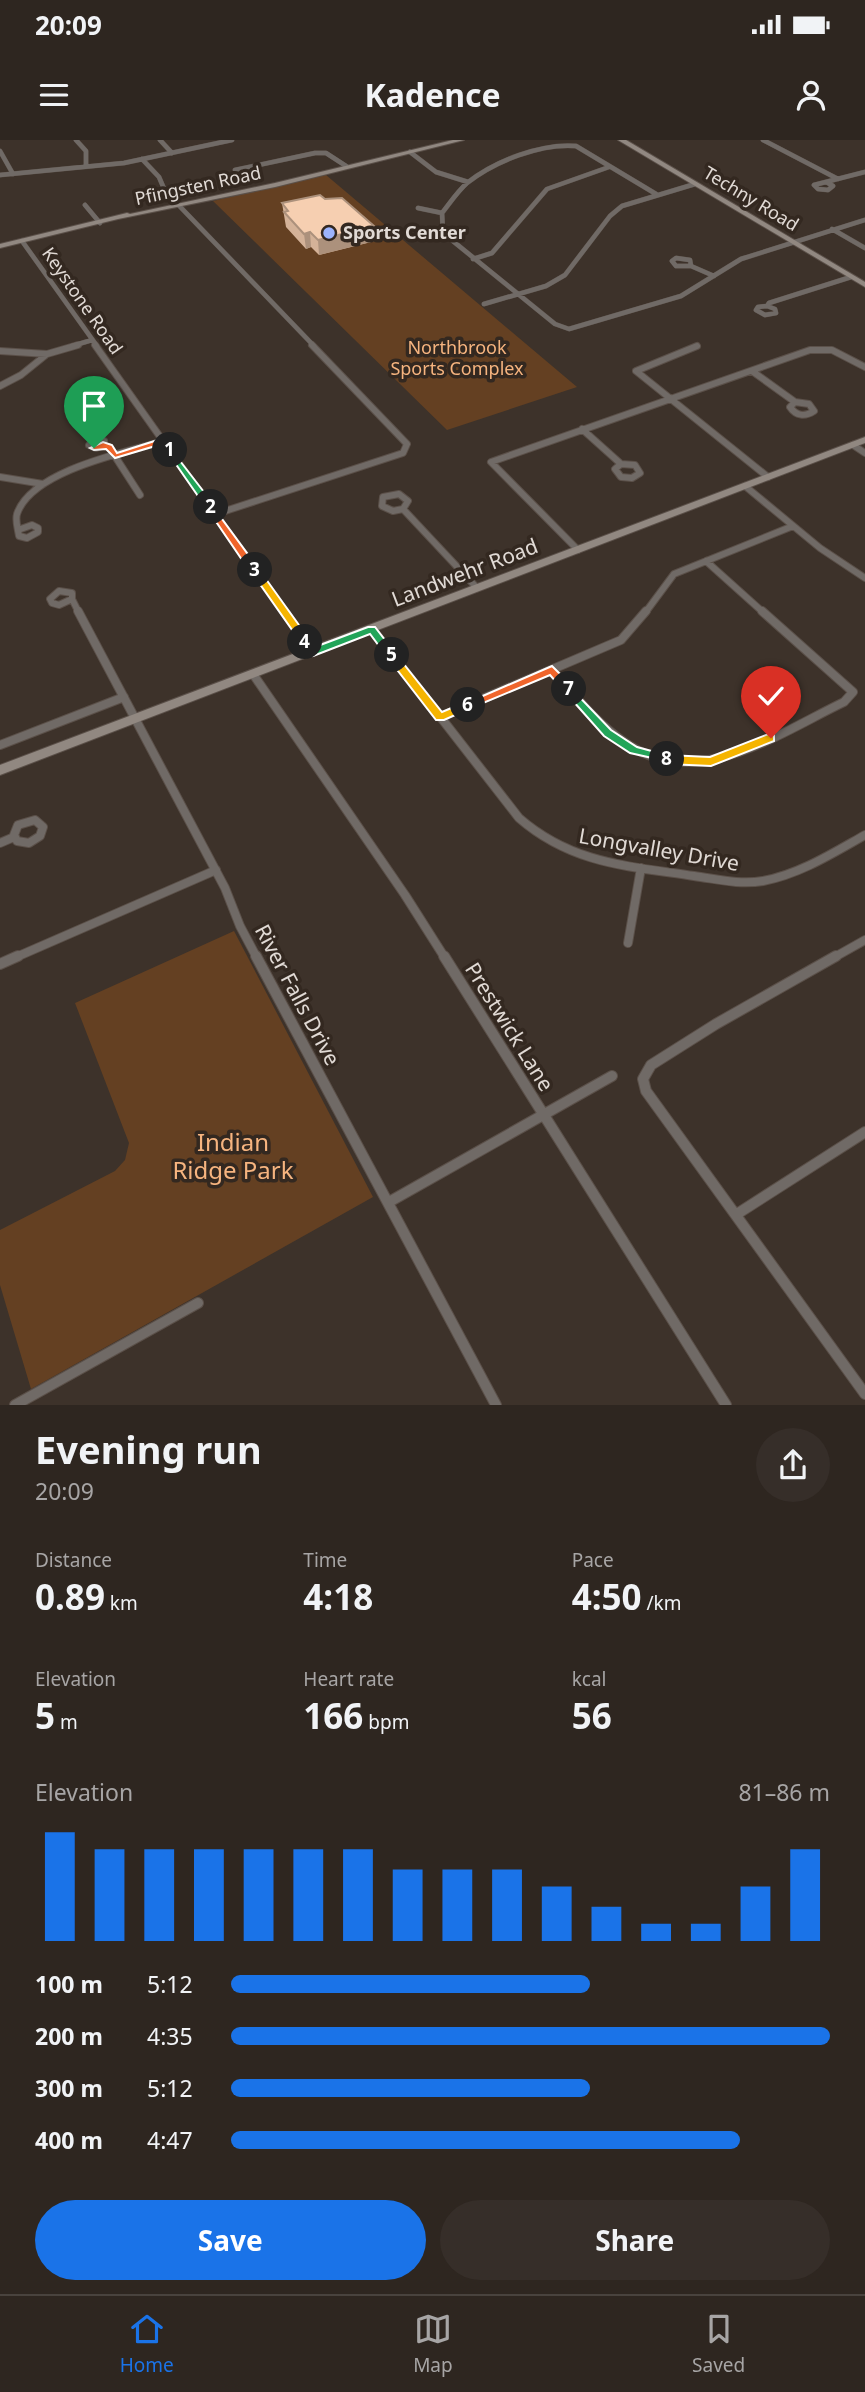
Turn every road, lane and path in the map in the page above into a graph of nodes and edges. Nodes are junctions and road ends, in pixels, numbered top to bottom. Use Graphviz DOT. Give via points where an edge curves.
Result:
graph roads {
  1 [pos="76,140"];
  2 [pos="160,140"];
  3 [pos="232,140"];
  4 [pos="461,140"];
  5 [pos="621,140"];
  6 [pos="763,140"];
  7 [pos="0,151"];
  8 [pos="410,152"];
  9 [pos="172,153"];
  10 [pos="142,159"];
  11 [pos="86,165"];
  12 [pos="346,166"];
  13 [pos="609,167"];
  14 [pos="235,170"];
  15 [pos="865,172"];
  16 [pos="13,174"];
  17 [pos="0,176"];
  18 [pos="838,179"];
  19 [pos="468,182"];
  20 [pos="828,183"];
  21 [pos="695,184"];
  22 [pos="656,194"];
  23 [pos="85,205"];
  24 [pos="178,205"];
  25 [pos="418,208"];
  26 [pos="442,213"];
  27 [pos="121,218"];
  28 [pos="865,219"];
  29 [pos="100,223"];
  30 [pos="832,229"];
  31 [pos="22,241"];
  32 [pos="793,243"];
  33 [pos="0,246"];
  34 [pos="865,248"];
  35 [pos="473,259"];
  36 [pos="691,266"];
  37 [pos="714,276"];
  38 [pos="851,277"];
  39 [pos="865,285"];
  40 [pos="518,294"];
  41 [pos="484,304"];
  42 [pos="767,306"];
  43 [pos="92,340"];
  44 [pos="697,346"];
  45 [pos="0,351"];
  46 [pos="47,354"];
  47 [pos="865,367"];
  48 [pos="752,371"];
  49 [pos="0,386"];
  50 [pos="670,399"];
  51 [pos="795,402"];
  52 [pos="582,429"];
  53 [pos="865,440"];
  54 [pos="164,441"];
  55 [pos="103,445"];
  56 [pos="853,445"];
  57 [pos="865,453"];
  58 [pos="115,456"];
  59 [pos="621,464"];
  60 [pos="0,477"];
  61 [pos="768,477"];
  62 [pos="43,484"];
  63 [pos="745,486"];
  64 [pos="139,495"];
  65 [pos="403,509"];
  66 [pos="216,514"];
  67 [pos="793,526"];
  68 [pos="18,530"];
  69 [pos="578,550"];
  70 [pos="706,561"];
  71 [pos="865,578"];
  72 [pos="477,588"];
  73 [pos="72,599"];
  74 [pos="372,629"];
  75 [pos="313,652"];
  76 [pos="552,670"];
  77 [pos="253,674"];
  78 [pos="124,696"];
  79 [pos="440,717"];
  80 [pos="135,719"];
  81 [pos="0,745"];
  82 [pos="0,770"];
  83 [pos="865,835"];
  84 [pos="14,837"];
  85 [pos="0,843"];
  86 [pos="642,868"];
  87 [pos="216,870"];
  88 [pos="865,940"];
  89 [pos="628,943"];
  90 [pos="0,964"];
  91 [pos="612,1076"];
  92 [pos="544,1115"];
  93 [pos="865,1132"];
  94 [pos="389,1202"];
  95 [pos="737,1214"];
  96 [pos="198,1303"];
  97 [pos="864,1390"];
  98 [pos="15,1405"];
  99 [pos="496,1405"];
  100 [pos="726,1405"];
  1 -- 11 [label="street" via="86,151"];
  2 -- 9 [label="street"];
  3 -- 9 [label="street"];
  4 -- 8 [label="main road, Pfingsten Road"];
  5 -- 21 [label="main road, Techny Road"];
  6 -- 18 [label="street"];
  7 -- 16 [label="street"];
  8 -- 12 [label="main road, Pfingsten Road"];
  8 -- 19 [label="street" via="436,172"];
  9 -- 10 [label="street"];
  10 -- 11 [label="street"];
  10 -- 24 [label="street"];
  11 -- 16 [label="street"];
  12 -- 14 [label="street" via="326,153 315,153"];
  12 -- 24 [label="main road, Pfingsten Road"];
  13 -- 19 [label="street" via="562,143 514,155"];
  13 -- 22 [label="street"];
  13 -- 35 [label="street" via="547,189 492,253"];
  15 -- 18 [label="street"];
  16 -- 17 [label="street"];
  18 -- 20 [label="street"];
  19 -- 26 [label="street"];
  21 -- 22 [label="street"];
  21 -- 32 [label="main road, Techny Road"];
  22 -- 40 [label="street" via="616,210 565,275"];
  23 -- 29 [label="street"];
  24 -- 27 [label="main road, Pfingsten Road"];
  24 -- 66 [label="street" via="408,448"];
  25 -- 26 [label="street"];
  26 -- 35 [label="street" via="443,233"];
  27 -- 29 [label="main road, Pfingsten Road"];
  28 -- 30 [label="street"];
  29 -- 31 [label="main road, Pfingsten Road"];
  30 -- 32 [label="street"];
  30 -- 34 [label="street"];
  31 -- 33 [label="main road, Pfingsten Road"];
  31 -- 43 [label="street, Keystone Road"];
  32 -- 37 [label="street" via="741,259"];
  32 -- 38 [label="main road, Techny Road"];
  35 -- 40 [label="street"];
  36 -- 37 [label="street"];
  37 -- 40 [label="street" via="681,296 569,329 555,324"];
  38 -- 39 [label="main road, Techny Road"];
  38 -- 42 [label="street"];
  40 -- 41 [label="street"];
  43 -- 46 [label="street"];
  43 -- 54 [label="street, Keystone Road"];
  44 -- 50 [label="street" via="636,371"];
  45 -- 46 [label="street"];
  46 -- 49 [label="street"];
  47 -- 48 [label="street" via="829,348 810,350"];
  48 -- 50 [label="street"];
  48 -- 51 [label="street"];
  50 -- 52 [label="street"];
  50 -- 61 [label="street"];
  52 -- 59 [label="street"];
  52 -- 69 [label="street" via="491,462"];
  53 -- 56 [label="main road, Landwehr Road"];
  54 -- 58 [label="street"];
  54 -- 66 [label="street, Keystone Road"];
  55 -- 58 [label="street"];
  56 -- 57 [label="street"];
  56 -- 61 [label="main road, Landwehr Road"];
  58 -- 62 [label="street"];
  58 -- 64 [label="street"];
  60 -- 62 [label="street"];
  61 -- 63 [label="main road, Landwehr Road"];
  62 -- 68 [label="street" via="17,514"];
  63 -- 67 [label="street"];
  63 -- 69 [label="main road, Landwehr Road"];
  65 -- 72 [label="street"];
  66 -- 75 [label="street, Keystone Road"];
  67 -- 70 [label="street"];
  67 -- 71 [label="street"];
  69 -- 72 [label="main road, Landwehr Road"];
  70 -- 76 [label="street" via="667,580 649,611 621,640"];
  70 -- 76 [label="street" via="853,692 844,702 740,752 711,762 673,761 634,750 607,733"];
  72 -- 74 [label="main road, Landwehr Road"];
  73 -- 78 [label="street, River Falls Drive"];
  74 -- 75 [label="main road, Landwehr Road"];
  74 -- 79 [label="street, Longvalley Drive"];
  75 -- 77 [label="main road, Landwehr Road"];
  76 -- 79 [label="street"];
  77 -- 80 [label="main road, Landwehr Road"];
  77 -- 92 [label="street, Prestwick Lane" via="375,850"];
  78 -- 80 [label="street, River Falls Drive"];
  78 -- 81 [label="street"];
  79 -- 86 [label="street, Longvalley Drive" via="519,818 540,837 570,853"];
  80 -- 82 [label="main road, Landwehr Road"];
  80 -- 87 [label="street, River Falls Drive"];
  83 -- 86 [label="street, Longvalley Drive" via="813,864 746,883"];
  84 -- 85 [label="street"];
  86 -- 89 [label="street"];
  87 -- 90 [label="street"];
  87 -- 94 [label="street, River Falls Drive" via="240,926"];
  88 -- 95 [label="street" via="716,1024 651,1065 643,1079 646,1091"];
  91 -- 92 [label="street"];
  92 -- 94 [label="street"];
  92 -- 100 [label="street, Prestwick Lane"];
  93 -- 95 [label="street"];
  94 -- 99 [label="street, River Falls Drive"];
  95 -- 97 [label="street"];
  96 -- 98 [label="street"];
}
